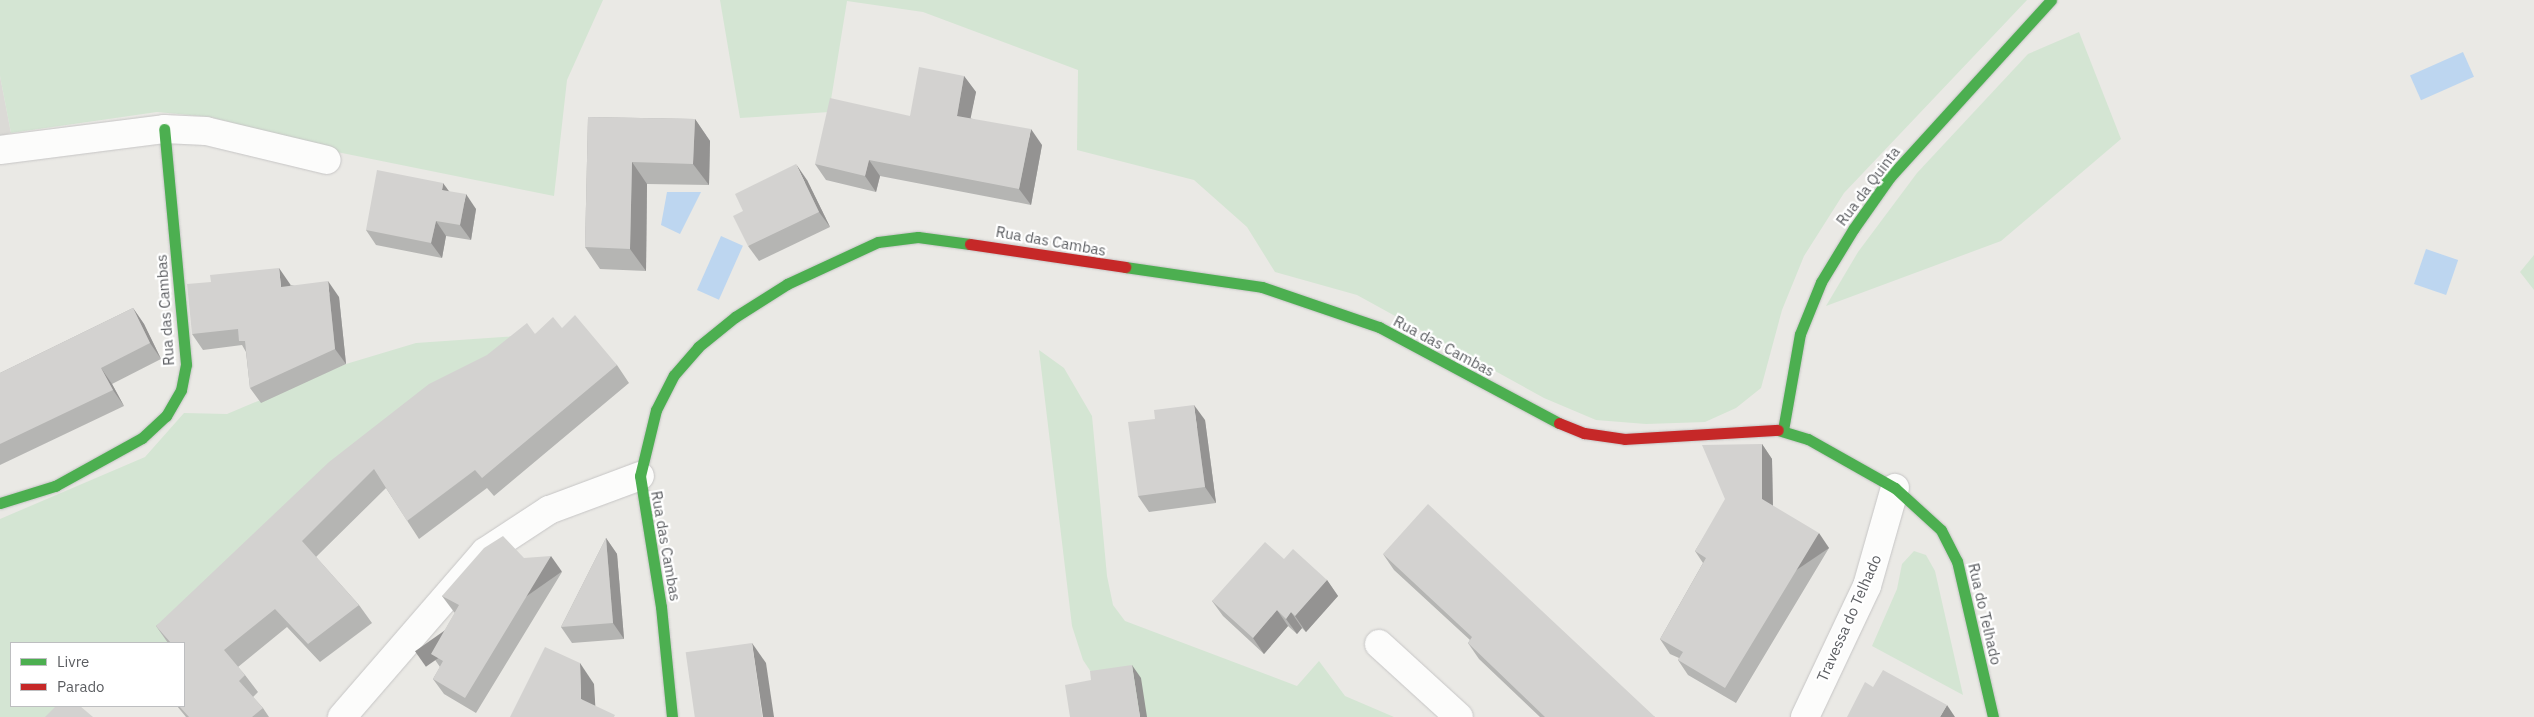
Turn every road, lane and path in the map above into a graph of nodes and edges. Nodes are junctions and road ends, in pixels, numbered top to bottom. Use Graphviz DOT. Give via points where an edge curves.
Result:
graph roads {
  1 [pos="2051,0"];
  2 [pos="164,129"];
  3 [pos="0,150"];
  4 [pos="327,160"];
  5 [pos="1783,430"];
  6 [pos="640,476"];
  7 [pos="1896,488"];
  8 [pos="0,503"];
  9 [pos="1379,644"];
  10 [pos="342,717"];
  11 [pos="672,717"];
  12 [pos="1459,717"];
  13 [pos="1805,717"];
  14 [pos="1993,717"];
  1 -- 5 [label="street, Rua da Quinta" via="1903,162 1854,228 1821,282 1800,334 1788,382"];
  2 -- 3 [label="street"];
  2 -- 4 [label="street" via="206,132"];
  2 -- 8 [label="street, Rua das Cambas" via="186,364 181,390 166,416 142,438 55,486"];
  5 -- 6 [label="street, Rua das Cambas" via="1625,439 1584,433 1548,418 1379,328 1262,287 918,237 878,242 837,259 765,298 698,346 674,375 656,410"];
  5 -- 7 [label="street, Rua do Telhado" via="1808,439"];
  6 -- 10 [label="street" via="549,510 485,552"];
  6 -- 11 [label="street, Rua das Cambas" via="661,607"];
  7 -- 13 [label="street, Travessa do Telhado" via="1867,586"];
  7 -- 14 [label="street, Rua do Telhado" via="1940,530 1957,561"];
  9 -- 12 [label="street"];
}
